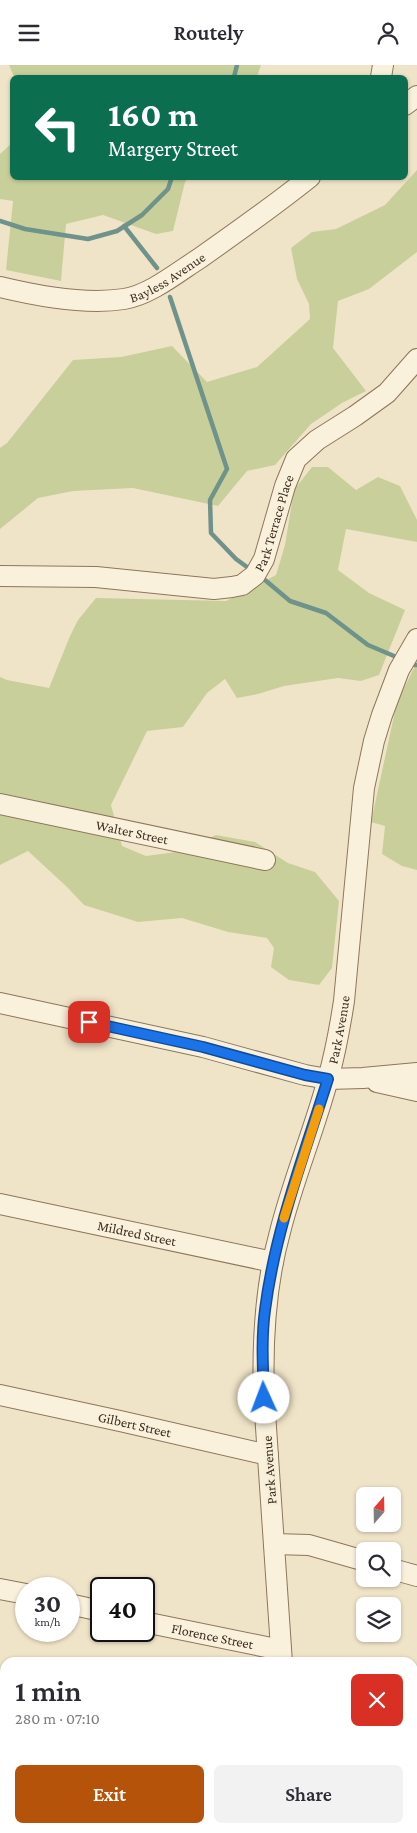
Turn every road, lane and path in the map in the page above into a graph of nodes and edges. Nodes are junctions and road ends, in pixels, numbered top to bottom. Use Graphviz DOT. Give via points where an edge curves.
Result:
graph roads {
  1 [pos="306,180"];
  2 [pos="0,287"];
  3 [pos="417,359"];
  4 [pos="0,576"];
  5 [pos="417,639"];
  6 [pos="0,804"];
  7 [pos="265,860"];
  8 [pos="0,1003"];
  9 [pos="417,1073"];
  10 [pos="362,1078"];
  11 [pos="328,1079"];
  12 [pos="417,1091"];
  13 [pos="0,1205"];
  14 [pos="273,1262"];
  15 [pos="0,1395"];
  16 [pos="268,1455"];
  17 [pos="274,1544"];
  18 [pos="356,1558"];
  19 [pos="401,1572"];
  20 [pos="417,1576"];
  21 [pos="0,1589"];
  22 [pos="15,1592"];
  23 [pos="155,1625"];
  24 [pos="282,1656"];
  1 -- 2 [label="street, Bayless Avenue" via="268,211 139,295 91,302"];
  3 -- 4 [label="street, Park Terrace Place" via="387,393 316,440 296,459 264,559 255,575 242,585 214,589 96,577"];
  5 -- 11 [label="street, Park Avenue" via="399,670 374,741 364,788 344,1001"];
  6 -- 7 [label="street, Walter Street"];
  8 -- 11 [label="street" via="203,1047"];
  9 -- 10 [label="street"];
  10 -- 11 [label="street"];
  10 -- 12 [label="street"];
  11 -- 14 [label="street, Park Avenue"];
  13 -- 14 [label="street, Mildred Street"];
  14 -- 16 [label="street, Park Avenue" via="262,1354"];
  15 -- 16 [label="street, Gilbert Street"];
  16 -- 17 [label="street, Park Avenue"];
  17 -- 18 [label="street" via="308,1545"];
  17 -- 24 [label="street, Park Avenue"];
  19 -- 20 [label="street"];
  21 -- 22 [label="street"];
  23 -- 24 [label="street, Florence Street"];
}
